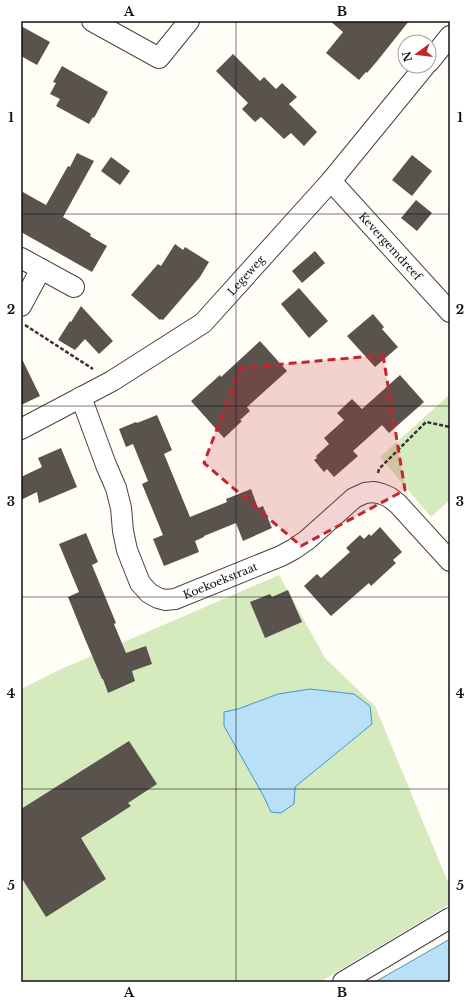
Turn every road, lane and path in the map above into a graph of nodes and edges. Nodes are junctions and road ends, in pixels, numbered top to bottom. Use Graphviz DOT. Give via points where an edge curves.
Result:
graph roads {
  1 [pos="92,21"];
  2 [pos="189,21"];
  3 [pos="450,36"];
  4 [pos="437,52"];
  5 [pos="419,74"];
  6 [pos="332,181"];
  7 [pos="21,258"];
  8 [pos="41,269"];
  9 [pos="74,287"];
  10 [pos="21,306"];
  11 [pos="450,312"];
  12 [pos="21,322"];
  13 [pos="112,381"];
  14 [pos="81,397"];
  15 [pos="450,427"];
  16 [pos="21,429"];
  17 [pos="374,492"];
  18 [pos="450,561"];
  19 [pos="450,918"];
  20 [pos="343,982"];
  1 -- 2 [label="street" via="159,58"];
  3 -- 4 [label="street"];
  5 -- 6 [label="street, Legeweg"];
  6 -- 11 [label="street, Kevergemdreef"];
  6 -- 13 [label="street, Legeweg" via="203,323"];
  7 -- 8 [label="street"];
  8 -- 9 [label="street"];
  8 -- 10 [label="street"];
  12 -- 13 [label="path"];
  13 -- 14 [label="street, Legeweg"];
  14 -- 16 [label="street, Legeweg"];
  14 -- 17 [label="street, Koekoekstraat" via="116,488 127,550 140,583 158,598 175,599 281,556 307,540 354,498"];
  15 -- 17 [label="path" via="426,422 379,469"];
  17 -- 18 [label="street" via="389,497 398,504"];
  19 -- 20 [label="street"];
}
